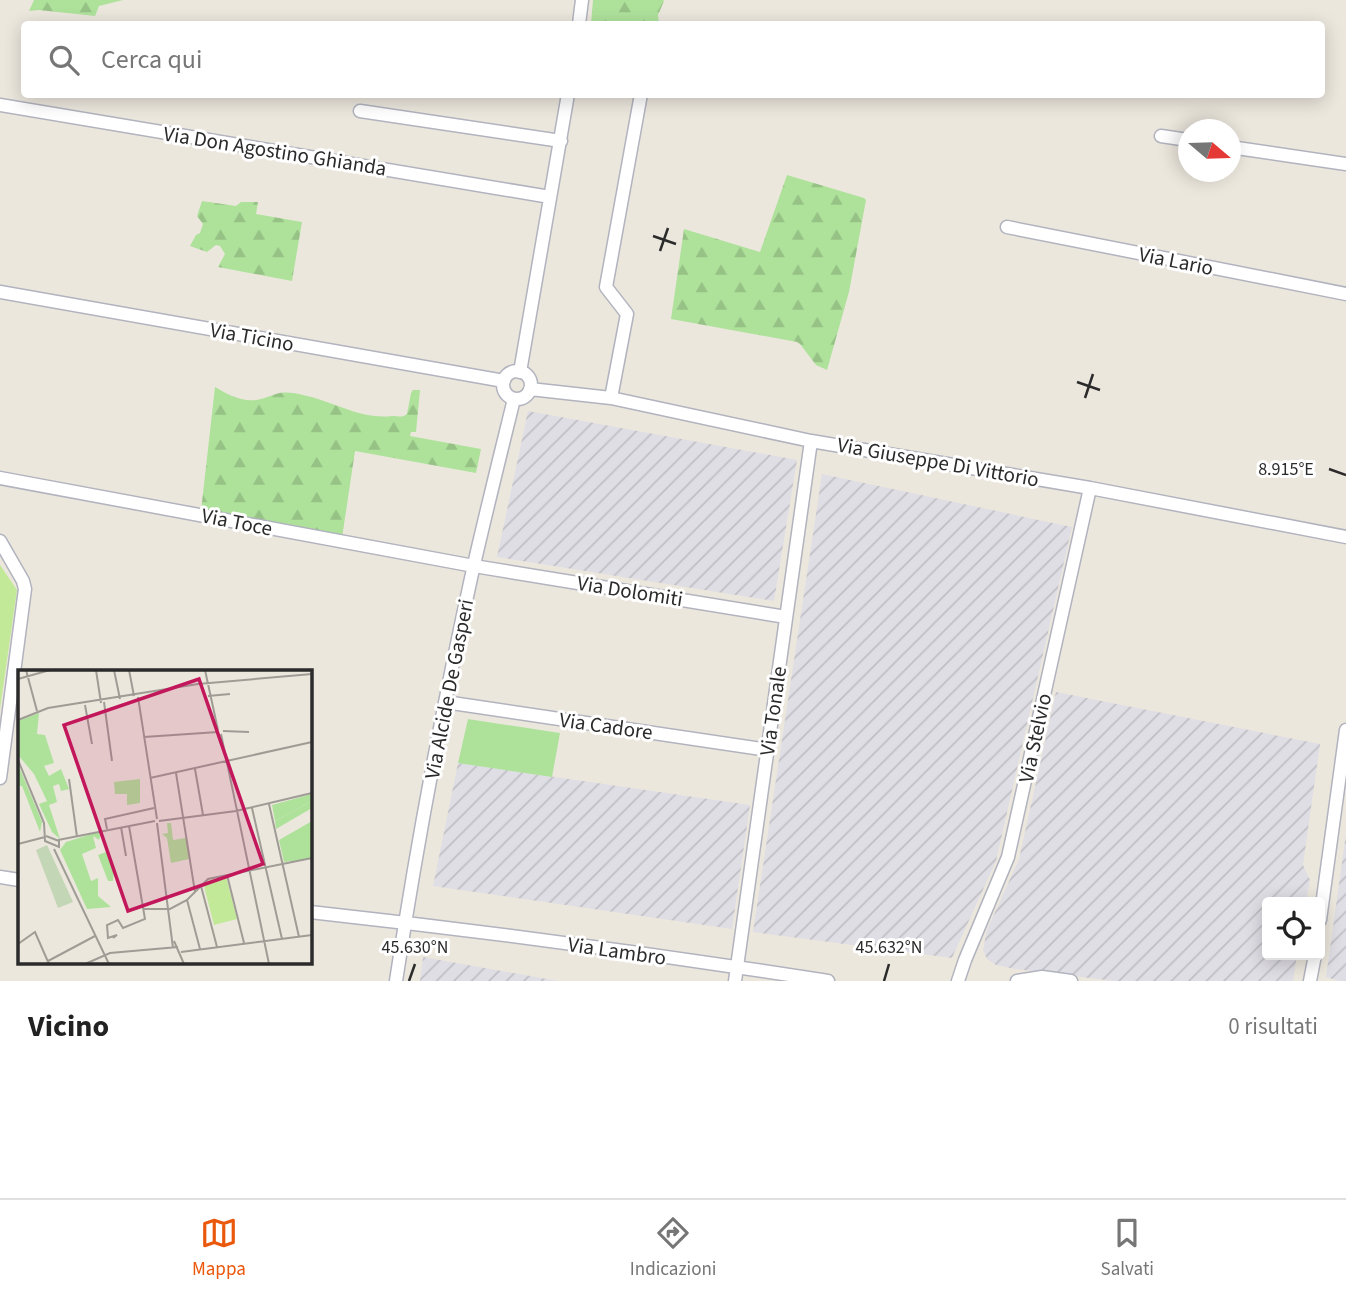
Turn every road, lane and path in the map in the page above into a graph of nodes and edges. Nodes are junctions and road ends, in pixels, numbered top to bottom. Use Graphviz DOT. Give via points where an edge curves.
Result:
graph roads {
  1 [pos="582,0"];
  2 [pos="579,21"];
  3 [pos="567,98"];
  4 [pos="640,98"];
  5 [pos="0,105"];
  6 [pos="360,111"];
  7 [pos="1161,136"];
  8 [pos="1178,139"];
  9 [pos="561,141"];
  10 [pos="1241,149"];
  11 [pos="1346,164"];
  12 [pos="550,197"];
  13 [pos="1007,228"];
  14 [pos="0,292"];
  15 [pos="1346,294"];
  16 [pos="520,372"];
  17 [pos="504,381"];
  18 [pos="530,389"];
  19 [pos="611,398"];
  20 [pos="514,399"];
  21 [pos="811,441"];
  22 [pos="0,478"];
  23 [pos="1090,488"];
  24 [pos="1346,537"];
  25 [pos="0,541"];
  26 [pos="474,566"];
  27 [pos="786,617"];
  28 [pos="445,702"];
  29 [pos="4,721"];
  30 [pos="1346,730"];
  31 [pos="768,750"];
  32 [pos="0,778"];
  33 [pos="0,877"];
  34 [pos="18,880"];
  35 [pos="1323,897"];
  36 [pos="312,912"];
  37 [pos="405,922"];
  38 [pos="1314,960"];
  39 [pos="737,967"];
  40 [pos="396,981"];
  41 [pos="735,981"];
  42 [pos="828,981"];
  43 [pos="958,981"];
  44 [pos="1017,981"];
  45 [pos="1070,981"];
  46 [pos="1310,981"];
  1 -- 2 [label="street"];
  3 -- 9 [label="street"];
  4 -- 19 [label="street" via="607,287 627,314"];
  5 -- 12 [label="street, Via Don Agostino Ghianda"];
  6 -- 9 [label="street"];
  7 -- 8 [label="street"];
  9 -- 12 [label="street"];
  10 -- 11 [label="street"];
  12 -- 16 [label="street"];
  13 -- 15 [label="street, Via Lario"];
  14 -- 17 [label="street, Via Ticino"];
  16 -- 17 [label="street" via="509,374"];
  16 -- 18 [label="street" via="530,380"];
  17 -- 20 [label="street" via="506,394"];
  18 -- 19 [label="street, Via Giuseppe Di Vittorio"];
  18 -- 20 [label="street" via="526,396"];
  19 -- 21 [label="street, Via Giuseppe Di Vittorio"];
  20 -- 26 [label="street, Via Alcide De Gasperi"];
  21 -- 23 [label="street, Via Giuseppe Di Vittorio"];
  21 -- 27 [label="street, Via Tonale"];
  22 -- 26 [label="street, Via Toce"];
  23 -- 24 [label="street, Via Giuseppe Di Vittorio"];
  23 -- 43 [label="street, Via Stelvio" via="1008,857"];
  25 -- 29 [label="street" via="25,589"];
  26 -- 27 [label="street, Via Dolomiti"];
  26 -- 28 [label="street, Via Alcide De Gasperi"];
  27 -- 31 [label="street, Via Tonale"];
  28 -- 31 [label="street, Via Cadore"];
  28 -- 37 [label="street, Via Alcide De Gasperi"];
  29 -- 32 [label="street"];
  30 -- 35 [label="street"];
  31 -- 39 [label="street, Via Tonale"];
  33 -- 34 [label="street"];
  36 -- 37 [label="street, Via Lambro"];
  37 -- 39 [label="street, Via Lambro"];
  37 -- 40 [label="street, Via Alcide De Gasperi"];
  38 -- 46 [label="street"];
  39 -- 41 [label="street, Via Tonale"];
  39 -- 42 [label="street, Via Lambro"];
  44 -- 45 [label="street" via="1042,977"];
}
